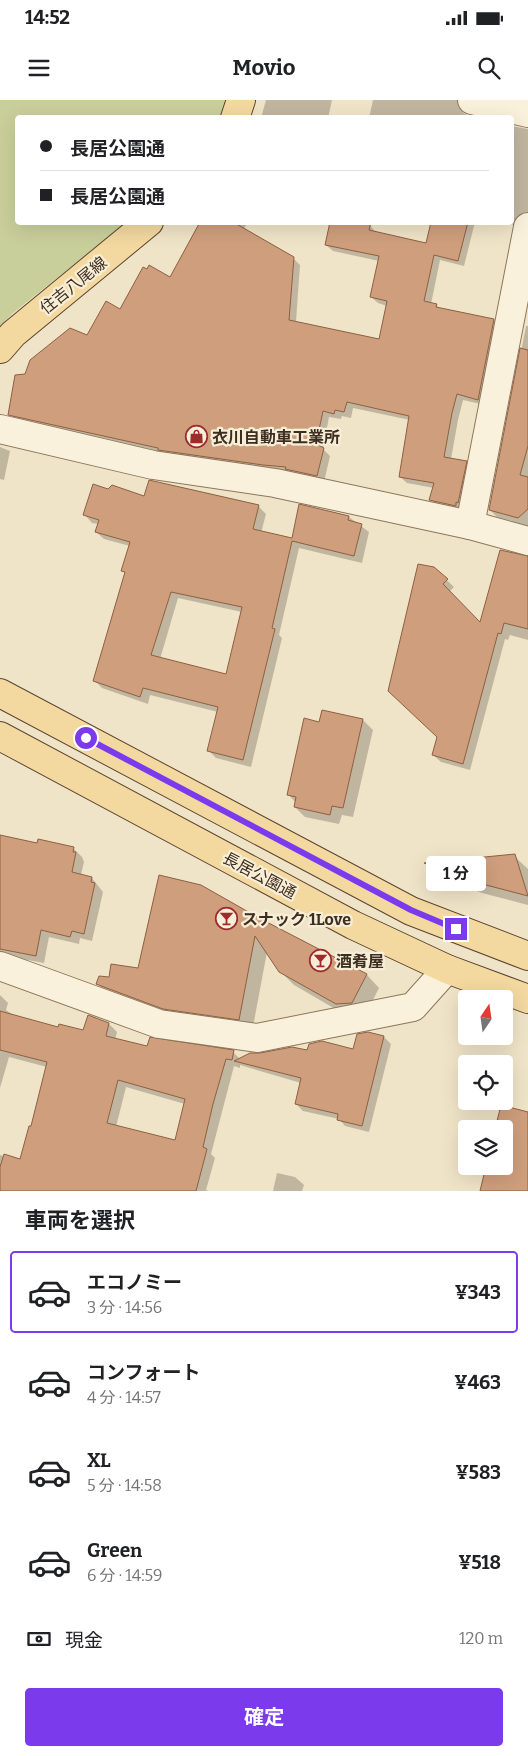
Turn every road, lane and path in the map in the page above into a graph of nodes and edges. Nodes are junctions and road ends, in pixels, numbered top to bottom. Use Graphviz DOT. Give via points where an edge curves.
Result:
graph roads {
  1 [pos="241,100"];
  2 [pos="472,100"];
  3 [pos="528,113"];
  4 [pos="236,115"];
  5 [pos="145,225"];
  6 [pos="528,227"];
  7 [pos="0,349"];
  8 [pos="0,429"];
  9 [pos="470,525"];
  10 [pos="528,541"];
  11 [pos="0,693"];
  12 [pos="0,736"];
  13 [pos="528,956"];
  14 [pos="0,966"];
  15 [pos="447,969"];
  16 [pos="528,1000"];
  1 -- 4 [label="main road"];
  2 -- 3 [label="street"];
  5 -- 7 [label="main road, 住吉八尾線" via="13,334"];
  6 -- 9 [label="street"];
  8 -- 9 [label="street" via="153,465 276,483"];
  9 -- 10 [label="street"];
  11 -- 13 [label="main road" via="411,910"];
  12 -- 15 [label="main road, 長居公園通" via="354,925"];
  14 -- 15 [label="street" via="159,1024 257,1038 413,1007"];
  15 -- 16 [label="main road, 長居公園通"];
}
